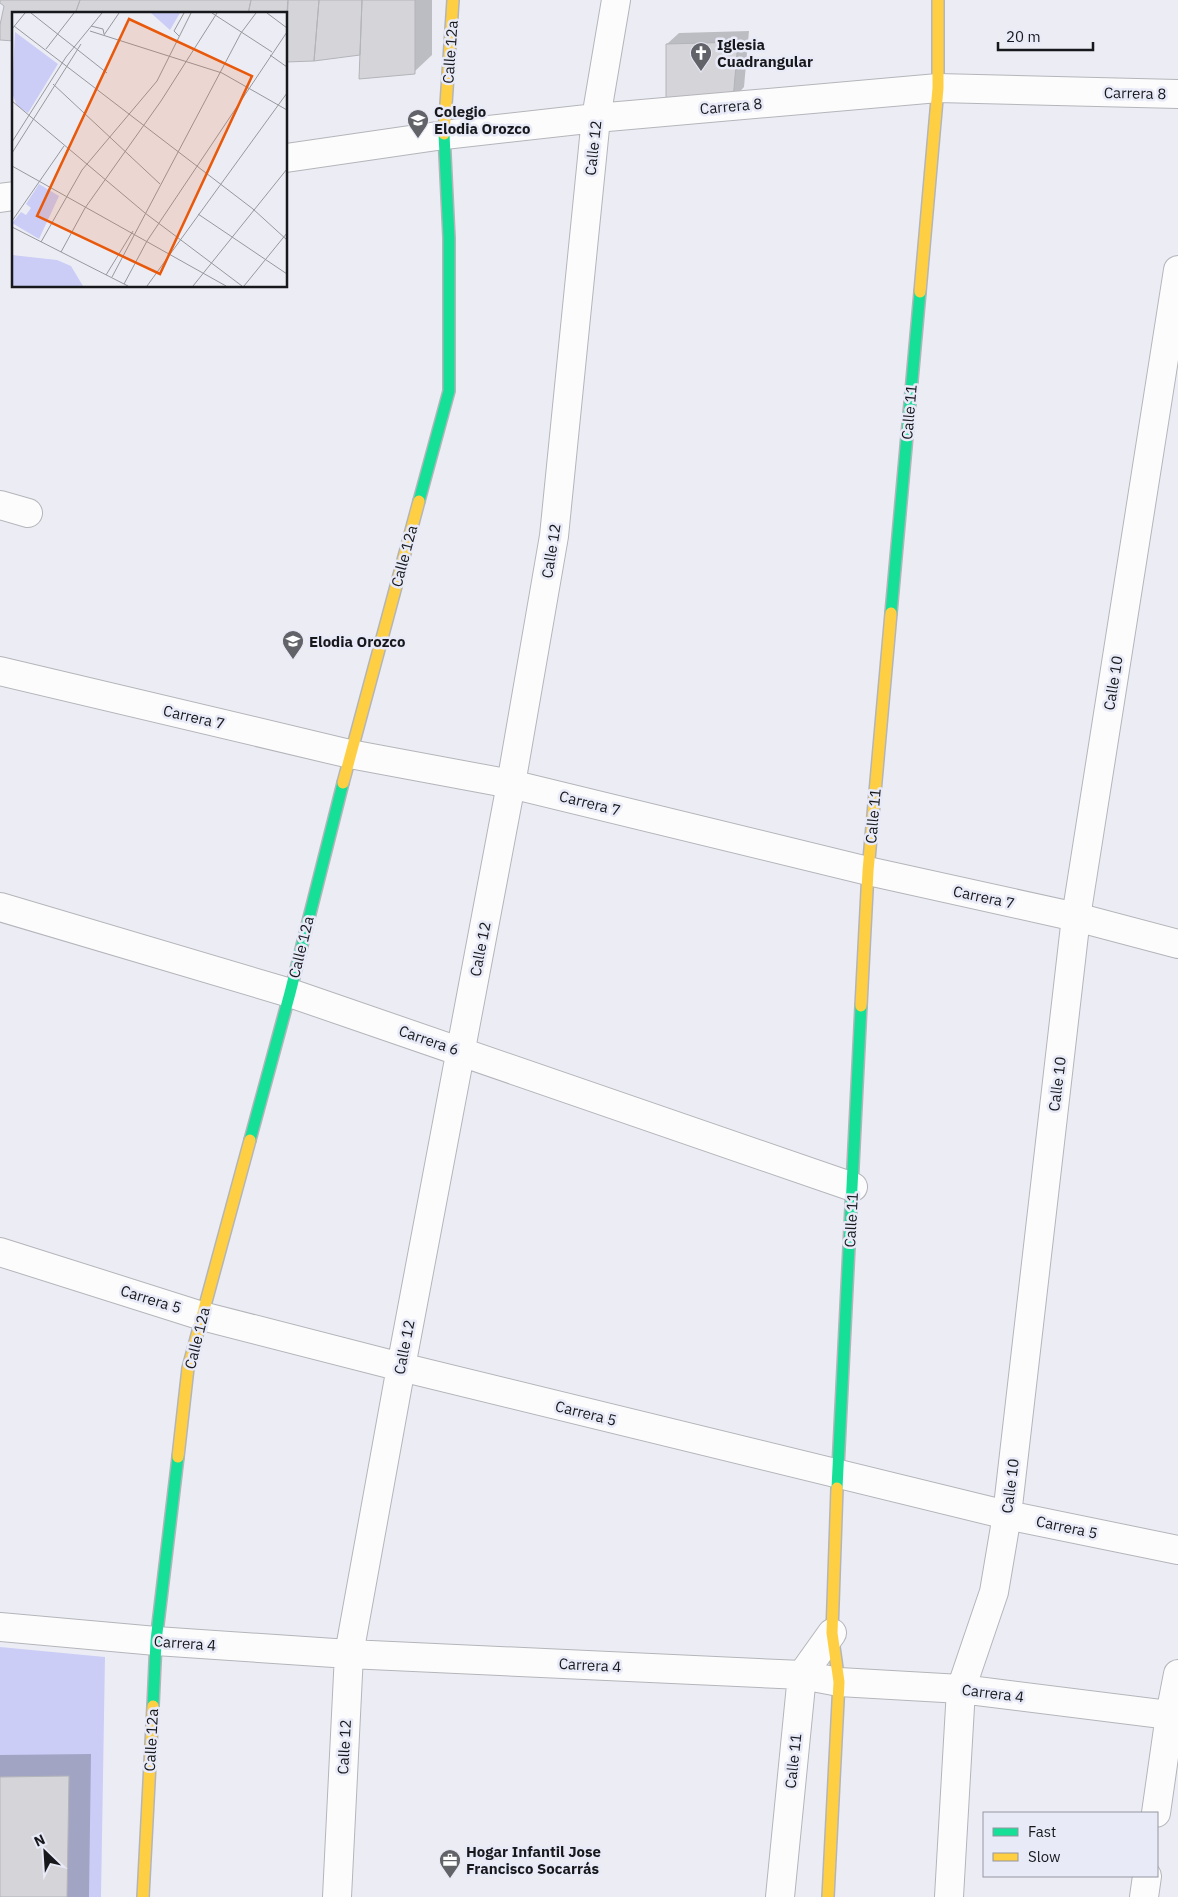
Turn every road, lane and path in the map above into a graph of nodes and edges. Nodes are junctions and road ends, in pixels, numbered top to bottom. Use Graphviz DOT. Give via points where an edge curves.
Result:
graph roads {
  1 [pos="453,0"];
  2 [pos="616,0"];
  3 [pos="938,0"];
  4 [pos="938,88"];
  5 [pos="1178,94"];
  6 [pos="596,118"];
  7 [pos="444,135"];
  8 [pos="288,158"];
  9 [pos="1178,270"];
  10 [pos="0,505"];
  11 [pos="28,513"];
  12 [pos="0,671"];
  13 [pos="350,754"];
  14 [pos="511,784"];
  15 [pos="868,871"];
  16 [pos="0,907"];
  17 [pos="1076,917"];
  18 [pos="1178,944"];
  19 [pos="290,993"];
  20 [pos="461,1050"];
  21 [pos="853,1186"];
  22 [pos="0,1252"];
  23 [pos="202,1316"];
  24 [pos="400,1367"];
  25 [pos="838,1475"];
  26 [pos="1007,1515"];
  27 [pos="1178,1550"];
  28 [pos="0,1627"];
  29 [pos="832,1634"];
  30 [pos="156,1641"];
  31 [pos="349,1654"];
  32 [pos="1178,1674"];
  33 [pos="802,1676"];
  34 [pos="839,1682"];
  35 [pos="961,1689"];
  36 [pos="1174,1715"];
  37 [pos="1156,1812"];
  38 [pos="1147,1877"];
  39 [pos="143,1897"];
  40 [pos="337,1897"];
  41 [pos="780,1897"];
  42 [pos="828,1897"];
  43 [pos="949,1897"];
  44 [pos="1144,1897"];
  1 -- 7 [label="street, Calle 12a"];
  2 -- 6 [label="street, Calle 12"];
  3 -- 4 [label="street, Calle 11"];
  4 -- 5 [label="street, Carrera 8"];
  4 -- 6 [label="street, Carrera 8"];
  4 -- 15 [label="street, Calle 11"];
  6 -- 7 [label="street, Carrera 8"];
  6 -- 14 [label="street, Calle 12" via="554,536"];
  7 -- 8 [label="street, Carrera 8"];
  7 -- 13 [label="street, Calle 12a" via="449,238 449,391"];
  9 -- 17 [label="street, Calle 10"];
  10 -- 11 [label="street"];
  12 -- 13 [label="street, Carrera 7"];
  13 -- 14 [label="street, Carrera 7"];
  13 -- 19 [label="street, Calle 12a"];
  14 -- 15 [label="street, Carrera 7"];
  14 -- 20 [label="street, Calle 12"];
  15 -- 17 [label="street, Carrera 7"];
  15 -- 21 [label="street, Calle 11"];
  16 -- 19 [label="street, Carrera 6"];
  17 -- 18 [label="street, Carrera 7"];
  17 -- 26 [label="street, Calle 10"];
  19 -- 20 [label="street, Carrera 6"];
  19 -- 23 [label="street, Calle 12a"];
  20 -- 21 [label="street, Carrera 6"];
  20 -- 24 [label="street, Calle 12"];
  21 -- 25 [label="street, Calle 11"];
  22 -- 23 [label="street, Carrera 5"];
  23 -- 24 [label="street, Carrera 5"];
  23 -- 30 [label="street, Calle 12a" via="188,1368"];
  24 -- 25 [label="street, Carrera 5"];
  24 -- 31 [label="street, Calle 12"];
  25 -- 26 [label="street, Carrera 5"];
  25 -- 29 [label="street, Calle 11"];
  26 -- 27 [label="street, Carrera 5"];
  26 -- 35 [label="street, Calle 10" via="994,1592"];
  28 -- 30 [label="street, Carrera 4"];
  29 -- 33 [label="street, Calle 11"];
  29 -- 34 [label="street, Calle 11"];
  30 -- 31 [label="street, Carrera 4"];
  30 -- 39 [label="street, Calle 12a"];
  31 -- 33 [label="street, Carrera 4"];
  31 -- 40 [label="street, Calle 12"];
  32 -- 36 [label="street"];
  33 -- 34 [label="street, Carrera 4"];
  33 -- 41 [label="street, Calle 11"];
  34 -- 35 [label="street, Carrera 4"];
  34 -- 42 [label="street, Calle 11"];
  35 -- 36 [label="street, Carrera 4"];
  35 -- 43 [label="street, Calle 10"];
  36 -- 37 [label="street"];
  38 -- 44 [label="street"];
}
